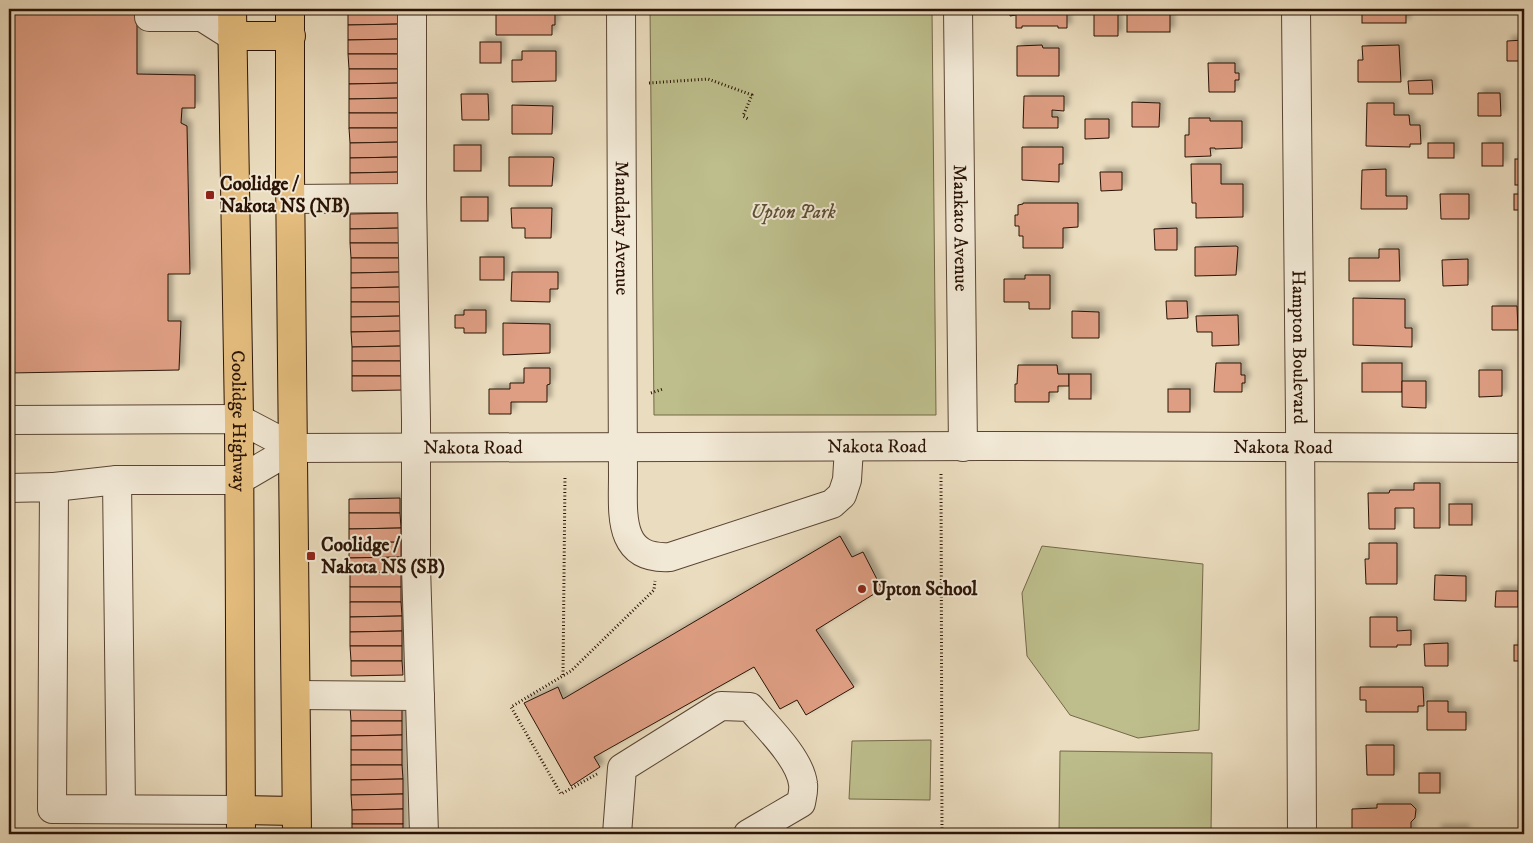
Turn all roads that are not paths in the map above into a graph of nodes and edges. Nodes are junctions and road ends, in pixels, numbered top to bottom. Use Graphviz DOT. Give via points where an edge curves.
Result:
graph roads {
  1 [pos="149,9"];
  2 [pos="232,9"];
  3 [pos="290,9"];
  4 [pos="412,9"];
  5 [pos="621,9"];
  6 [pos="958,9"];
  7 [pos="1296,9"];
  8 [pos="232,36"];
  9 [pos="291,36"];
  10 [pos="412,198"];
  11 [pos="291,199"];
  12 [pos="239,419"];
  13 [pos="9,420"];
  14 [pos="1300,446"];
  15 [pos="623,447"];
  16 [pos="963,447"];
  17 [pos="294,448"];
  18 [pos="416,448"];
  19 [pos="849,448"];
  20 [pos="1524,448"];
  21 [pos="117,480"];
  22 [pos="239,480"];
  23 [pos="54,487"];
  24 [pos="9,488"];
  25 [pos="296,695"];
  26 [pos="420,696"];
  27 [pos="121,809"];
  28 [pos="241,822"];
  29 [pos="297,822"];
  30 [pos="424,834"];
  31 [pos="616,834"];
  32 [pos="748,834"];
  33 [pos="1302,834"];
  1 -- 8 [label="street" via="149,17 202,17"];
  2 -- 8 [label="main road, Coolidge Highway"];
  3 -- 9 [label="main road"];
  4 -- 10 [label="street"];
  5 -- 15 [label="street, Mandalay Avenue"];
  6 -- 16 [label="street, Mankato Avenue"];
  7 -- 14 [label="street, Hampton Boulevard"];
  8 -- 9 [label="main road"];
  8 -- 12 [label="main road, Coolidge Highway"];
  9 -- 11 [label="main road"];
  10 -- 11 [label="street"];
  10 -- 18 [label="street"];
  11 -- 17 [label="main road"];
  12 -- 13 [label="street"];
  12 -- 17 [label="street"];
  12 -- 22 [label="main road, Coolidge Highway"];
  14 -- 16 [label="street, Nakota Road"];
  14 -- 20 [label="street, Nakota Road"];
  14 -- 33 [label="street, Hampton Boulevard"];
  15 -- 18 [label="street, Nakota Road"];
  15 -- 19 [label="street, Nakota Road"];
  15 -- 19 [label="street, Mandalay Avenue" via="626,532 638,551 655,558 670,557 832,504 842,495 847,480"];
  16 -- 19 [label="street, Nakota Road"];
  17 -- 18 [label="street, Nakota Road"];
  17 -- 22 [label="street"];
  17 -- 25 [label="main road"];
  18 -- 26 [label="street"];
  21 -- 22 [label="street"];
  21 -- 23 [label="street"];
  21 -- 27 [label="street"];
  22 -- 28 [label="main road, Coolidge Highway"];
  23 -- 24 [label="street"];
  23 -- 27 [label="street" via="52,808"];
  25 -- 26 [label="street"];
  25 -- 29 [label="main road"];
  26 -- 30 [label="street"];
  27 -- 28 [label="street"];
  28 -- 29 [label="main road"];
  31 -- 32 [label="street" via="622,768 721,706 750,708 782,743 795,762 803,783 801,803"];
}
